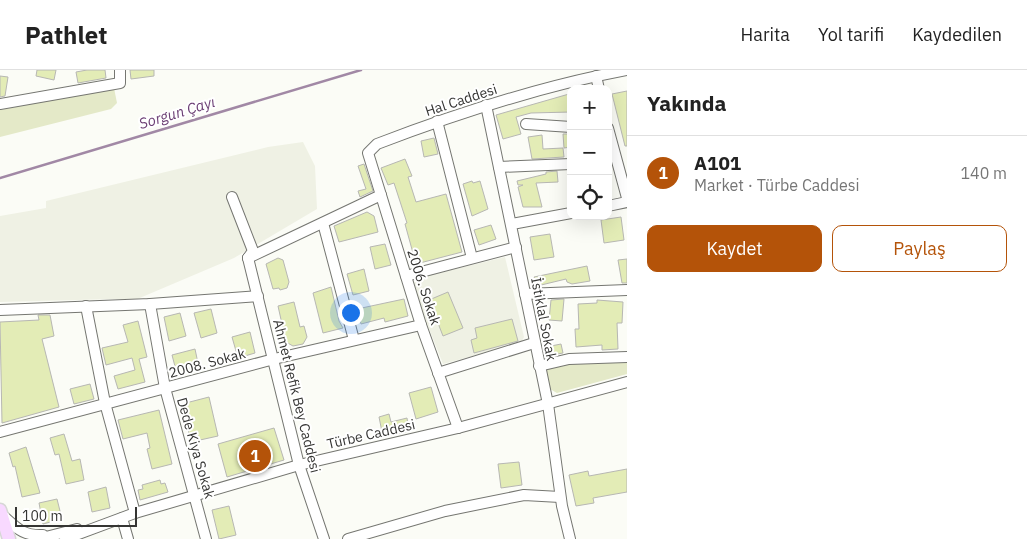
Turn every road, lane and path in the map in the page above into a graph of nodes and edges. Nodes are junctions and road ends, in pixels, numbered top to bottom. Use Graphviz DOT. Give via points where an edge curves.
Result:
graph roads {
  1 [pos="120,70"];
  2 [pos="627,70"];
  3 [pos="596,76"];
  4 [pos="598,85"];
  5 [pos="0,104"];
  6 [pos="486,105"];
  7 [pos="437,121"];
  8 [pos="526,124"];
  9 [pos="567,127"];
  10 [pos="608,130"];
  11 [pos="368,153"];
  12 [pos="613,163"];
  13 [pos="567,164"];
  14 [pos="499,166"];
  15 [pos="381,195"];
  16 [pos="232,197"];
  17 [pos="627,198"];
  18 [pos="627,202"];
  19 [pos="612,205"];
  20 [pos="567,214"];
  21 [pos="323,223"];
  22 [pos="512,224"];
  23 [pos="516,247"];
  24 [pos="248,258"];
  25 [pos="472,258"];
  26 [pos="406,276"];
  27 [pos="627,290"];
  28 [pos="525,294"];
  29 [pos="258,296"];
  30 [pos="150,304"];
  31 [pos="86,306"];
  32 [pos="0,310"];
  33 [pos="421,324"];
  34 [pos="354,340"];
  35 [pos="534,344"];
  36 [pos="627,357"];
  37 [pos="274,359"];
  38 [pos="539,366"];
  39 [pos="438,373"];
  40 [pos="627,382"];
  41 [pos="165,388"];
  42 [pos="105,403"];
  43 [pos="548,404"];
  44 [pos="458,428"];
  45 [pos="0,432"];
  46 [pos="299,465"];
  47 [pos="196,496"];
  48 [pos="560,497"];
  49 [pos="1,512"];
  50 [pos="135,513"];
  51 [pos="122,518"];
  52 [pos="52,535"];
  53 [pos="9,539"];
  54 [pos="38,539"];
  55 [pos="65,539"];
  56 [pos="128,539"];
  57 [pos="206,539"];
  58 [pos="324,539"];
  59 [pos="348,539"];
  60 [pos="570,539"];
  1 -- 5 [label="street" via="120,83"];
  2 -- 3 [label="street, Hal Caddesi"];
  3 -- 4 [label="street"];
  3 -- 6 [label="street, Hal Caddesi"];
  6 -- 7 [label="street, Hal Caddesi"];
  6 -- 14 [label="street, İstiklal Sokak"];
  7 -- 11 [label="street, Hal Caddesi" via="376,144"];
  7 -- 25 [label="street"];
  8 -- 9 [label="street"];
  10 -- 12 [label="street"];
  11 -- 15 [label="street, 2006. Sokak"];
  12 -- 17 [label="street"];
  13 -- 14 [label="street"];
  14 -- 22 [label="street, İstiklal Sokak"];
  15 -- 21 [label="street"];
  15 -- 26 [label="street, 2006. Sokak"];
  16 -- 24 [label="street, Ahmet Refik Bey Caddesi" via="253,251"];
  18 -- 19 [label="street"];
  20 -- 22 [label="street"];
  21 -- 24 [label="street"];
  21 -- 34 [label="street"];
  22 -- 23 [label="street, İstiklal Sokak"];
  23 -- 25 [label="street"];
  23 -- 28 [label="street, İstiklal Sokak"];
  24 -- 29 [label="street, Ahmet Refik Bey Caddesi"];
  25 -- 26 [label="street"];
  26 -- 33 [label="street, 2006. Sokak"];
  27 -- 28 [label="street"];
  28 -- 35 [label="street, İstiklal Sokak"];
  29 -- 30 [label="street"];
  29 -- 37 [label="street, Ahmet Refik Bey Caddesi"];
  30 -- 31 [label="street"];
  30 -- 41 [label="street, Dede Kiya Sokak"];
  31 -- 32 [label="street"];
  31 -- 42 [label="street"];
  33 -- 34 [label="street, 2008. Sokak"];
  33 -- 39 [label="street, 2006. Sokak"];
  34 -- 37 [label="street, 2008. Sokak"];
  35 -- 38 [label="street, İstiklal Sokak"];
  35 -- 39 [label="street"];
  36 -- 38 [label="street" via="570,359"];
  37 -- 41 [label="street, 2008. Sokak"];
  37 -- 46 [label="street, Ahmet Refik Bey Caddesi"];
  38 -- 43 [label="street, İstiklal Sokak"];
  39 -- 44 [label="street, 2006. Sokak"];
  40 -- 43 [label="street, Türbe Caddesi"];
  41 -- 42 [label="street, 2008. Sokak"];
  41 -- 47 [label="street, Dede Kiya Sokak"];
  42 -- 45 [label="street, 2008. Sokak"];
  42 -- 50 [label="street"];
  43 -- 44 [label="street, Türbe Caddesi"];
  43 -- 48 [label="street, İstiklal Sokak"];
  44 -- 46 [label="street, Türbe Caddesi"];
  46 -- 47 [label="street, Türbe Caddesi"];
  46 -- 58 [label="street, Ahmet Refik Bey Caddesi"];
  47 -- 50 [label="street, Türbe Caddesi"];
  47 -- 57 [label="street, Dede Kiya Sokak"];
  48 -- 59 [label="street" via="524,495 445,511"];
  48 -- 60 [label="street, İstiklal Sokak"];
  49 -- 52 [label="street" via="29,536"];
  49 -- 53 [label="main road"];
  50 -- 51 [label="street, Türbe Caddesi"];
  51 -- 52 [label="street, Türbe Caddesi"];
  51 -- 55 [label="street, Türbe Caddesi"];
  51 -- 56 [label="street"];
  52 -- 54 [label="street, Türbe Caddesi"];
}
